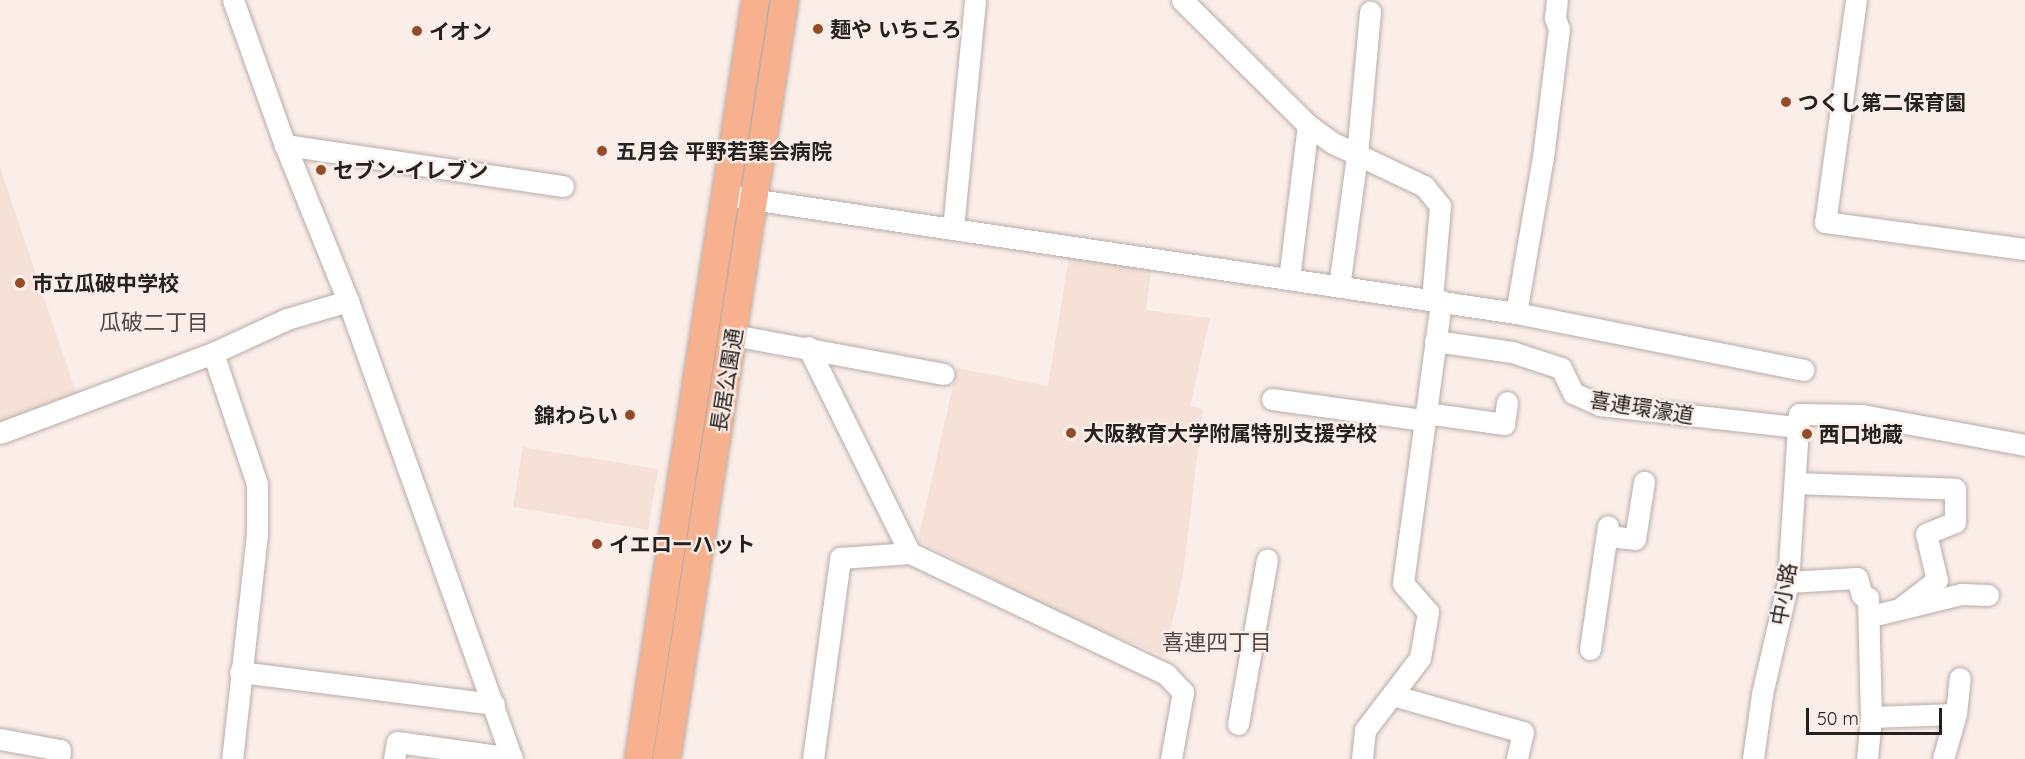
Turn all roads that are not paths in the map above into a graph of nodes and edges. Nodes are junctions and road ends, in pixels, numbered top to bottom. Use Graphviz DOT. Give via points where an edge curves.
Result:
graph roads {
  1 [pos="233,0"];
  2 [pos="755,0"];
  3 [pos="784,0"];
  4 [pos="975,0"];
  5 [pos="1182,0"];
  6 [pos="1557,0"];
  7 [pos="1856,0"];
  8 [pos="1370,12"];
  9 [pos="1308,125"];
  10 [pos="285,145"];
  11 [pos="1357,155"];
  12 [pos="563,186"];
  13 [pos="727,196"];
  14 [pos="754,200"];
  15 [pos="953,229"];
  16 [pos="2025,249"];
  17 [pos="1289,279"];
  18 [pos="1339,287"];
  19 [pos="1436,300"];
  20 [pos="348,301"];
  21 [pos="1516,313"];
  22 [pos="733,335"];
  23 [pos="1435,341"];
  24 [pos="808,347"];
  25 [pos="213,352"];
  26 [pos="1803,370"];
  27 [pos="943,374"];
  28 [pos="1272,399"];
  29 [pos="1507,402"];
  30 [pos="1425,417"];
  31 [pos="1798,421"];
  32 [pos="0,433"];
  33 [pos="2025,445"];
  34 [pos="1644,482"];
  35 [pos="1795,483"];
  36 [pos="910,553"];
  37 [pos="1267,560"];
  38 [pos="1788,582"];
  39 [pos="1988,595"];
  40 [pos="1902,607"];
  41 [pos="1871,616"];
  42 [pos="1590,649"];
  43 [pos="240,672"];
  44 [pos="1960,678"];
  45 [pos="1392,694"];
  46 [pos="494,704"];
  47 [pos="1956,714"];
  48 [pos="1871,717"];
  49 [pos="1238,724"];
  50 [pos="0,739"];
  51 [pos="59,759"];
  52 [pos="231,759"];
  53 [pos="394,759"];
  54 [pos="512,759"];
  55 [pos="638,759"];
  56 [pos="666,759"];
  57 [pos="813,759"];
  58 [pos="1171,759"];
  59 [pos="1362,759"];
  60 [pos="1517,759"];
  61 [pos="1752,759"];
  62 [pos="1867,759"];
  63 [pos="1943,759"];
  1 -- 10 [label="street"];
  2 -- 13 [label="main road, 長居公園通"];
  3 -- 14 [label="main road, 長居公園通"];
  4 -- 15 [label="street"];
  5 -- 9 [label="street"];
  6 -- 21 [label="street" via="1555,18 1559,29 1542,167"];
  7 -- 16 [label="street" via="1826,222"];
  8 -- 11 [label="street"];
  9 -- 11 [label="street"];
  9 -- 17 [label="street"];
  10 -- 12 [label="street"];
  10 -- 20 [label="street"];
  11 -- 18 [label="street"];
  11 -- 19 [label="street" via="1424,186 1440,206"];
  13 -- 14 [label="street"];
  13 -- 55 [label="main road, 長居公園通"];
  14 -- 15 [label="street"];
  14 -- 22 [label="main road, 長居公園通"];
  15 -- 17 [label="street"];
  17 -- 18 [label="street"];
  18 -- 19 [label="street"];
  19 -- 21 [label="street"];
  19 -- 23 [label="street"];
  20 -- 25 [label="street" via="287,319"];
  20 -- 46 [label="street"];
  21 -- 26 [label="street"];
  22 -- 24 [label="street"];
  22 -- 56 [label="main road, 長居公園通"];
  23 -- 30 [label="street"];
  23 -- 31 [label="street, 喜連環濠道" via="1512,352 1561,368 1574,393 1600,405"];
  24 -- 27 [label="street"];
  24 -- 36 [label="street"];
  25 -- 32 [label="street"];
  25 -- 43 [label="street" via="257,484 257,534"];
  28 -- 30 [label="street"];
  29 -- 30 [label="street" via="1504,424"];
  30 -- 45 [label="street" via="1402,583 1428,612 1420,658"];
  31 -- 33 [label="street, 喜連環濠道" via="1862,415"];
  31 -- 35 [label="street, 中小路"];
  34 -- 42 [label="street" via="1635,539 1607,531"];
  35 -- 38 [label="street, 中小路"];
  35 -- 40 [label="street" via="1954,489 1955,522 1926,534 1937,580"];
  36 -- 57 [label="street" via="840,558"];
  36 -- 58 [label="street" via="1166,674 1183,692"];
  37 -- 49 [label="street"];
  38 -- 41 [label="street" via="1857,578 1862,595 1868,598"];
  38 -- 61 [label="street, 中小路" via="1762,694"];
  39 -- 40 [label="street" via="1961,594"];
  40 -- 41 [label="street"];
  41 -- 48 [label="street"];
  43 -- 46 [label="street"];
  43 -- 52 [label="street"];
  44 -- 47 [label="street"];
  45 -- 59 [label="street" via="1365,730"];
  45 -- 60 [label="street" via="1523,732"];
  46 -- 54 [label="street"];
  47 -- 48 [label="street"];
  47 -- 63 [label="street"];
  48 -- 62 [label="street"];
  50 -- 51 [label="street" via="60,750"];
  53 -- 54 [label="street" via="397,742"];
}
